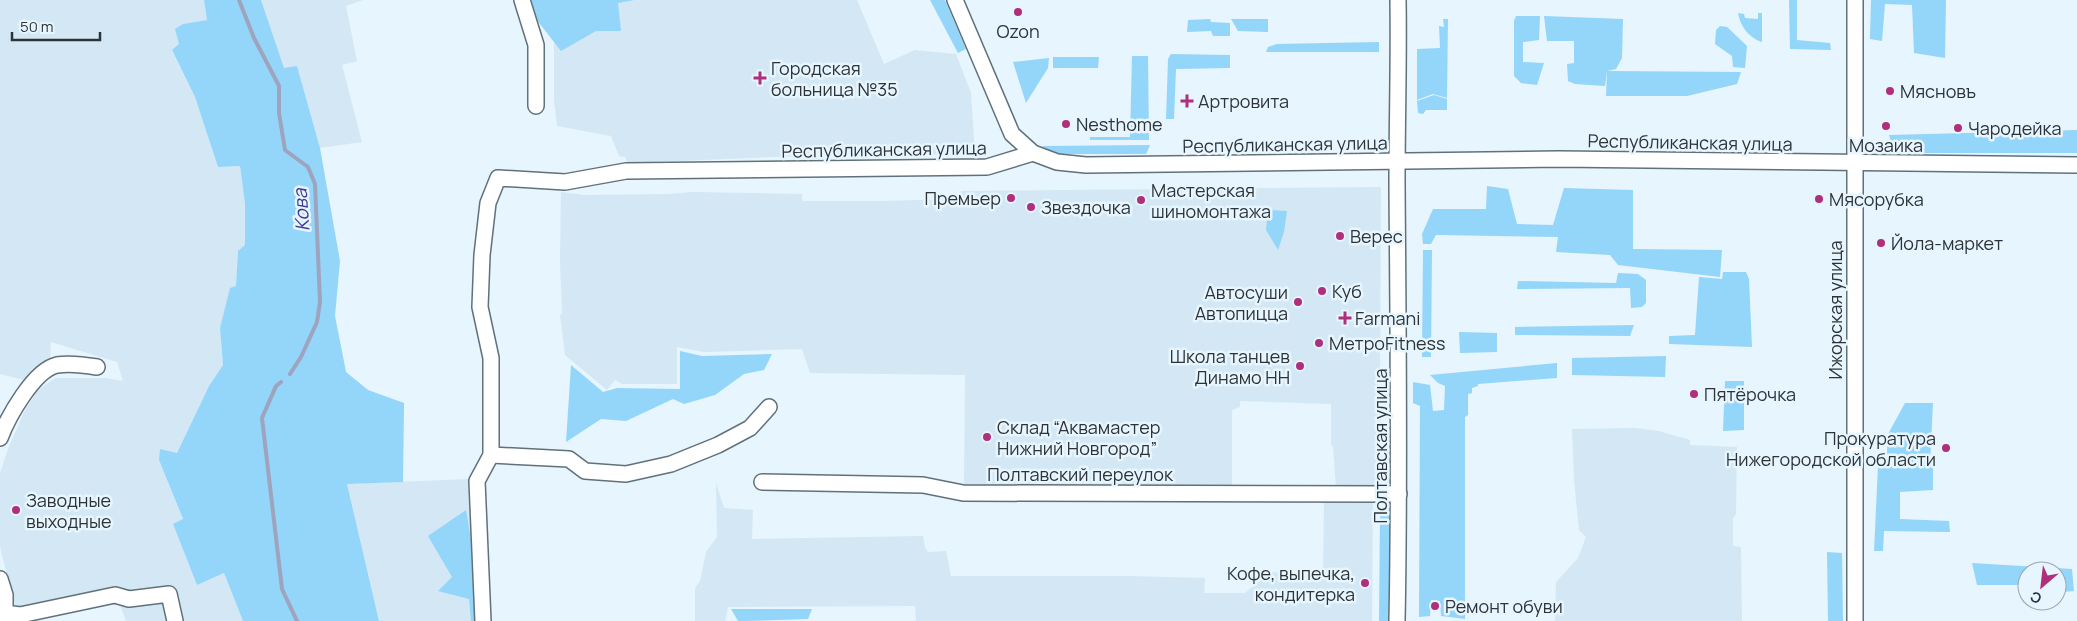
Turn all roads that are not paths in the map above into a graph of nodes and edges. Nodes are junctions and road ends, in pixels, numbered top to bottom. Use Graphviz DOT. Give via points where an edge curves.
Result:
graph roads {
  1 [pos="522,0"];
  2 [pos="955,0"];
  3 [pos="1398,0"];
  4 [pos="1855,0"];
  5 [pos="536,106"];
  6 [pos="1033,154"];
  7 [pos="1397,162"];
  8 [pos="1854,162"];
  9 [pos="2077,165"];
  10 [pos="97,367"];
  11 [pos="769,407"];
  12 [pos="0,438"];
  13 [pos="491,455"];
  14 [pos="762,482"];
  15 [pos="1399,494"];
  16 [pos="0,579"];
  17 [pos="3,615"];
  18 [pos="175,621"];
  19 [pos="483,621"];
  20 [pos="1397,621"];
  21 [pos="1855,621"];
  1 -- 5 [label="street" via="536,45"];
  2 -- 6 [label="street" via="1005,122 1012,134"];
  3 -- 7 [label="street, Полтавская улица"];
  4 -- 8 [label="street, Ижорская улица"];
  6 -- 7 [label="street, Республиканская улица" via="1057,162 1086,165"];
  6 -- 13 [label="street, Республиканская улица" via="987,167 626,171 565,182 498,178 488,203 480,307 490,358"];
  7 -- 8 [label="street, Республиканская улица" via="1566,159"];
  7 -- 15 [label="street, Полтавская улица"];
  8 -- 9 [label="street, Республиканская улица"];
  8 -- 21 [label="street, Ижорская улица"];
  10 -- 12 [label="street" via="57,365 38,376 5,424"];
  11 -- 13 [label="street" via="750,428 718,445 671,464 626,474 585,471 569,459"];
  13 -- 19 [label="street" via="477,480"];
  14 -- 15 [label="street, Полтавский переулок" via="923,485 963,493"];
  15 -- 20 [label="street, Полтавская улица"];
  16 -- 17 [label="street" via="5,595"];
  17 -- 18 [label="street" via="20,615 115,595 129,599 169,594"];
}
